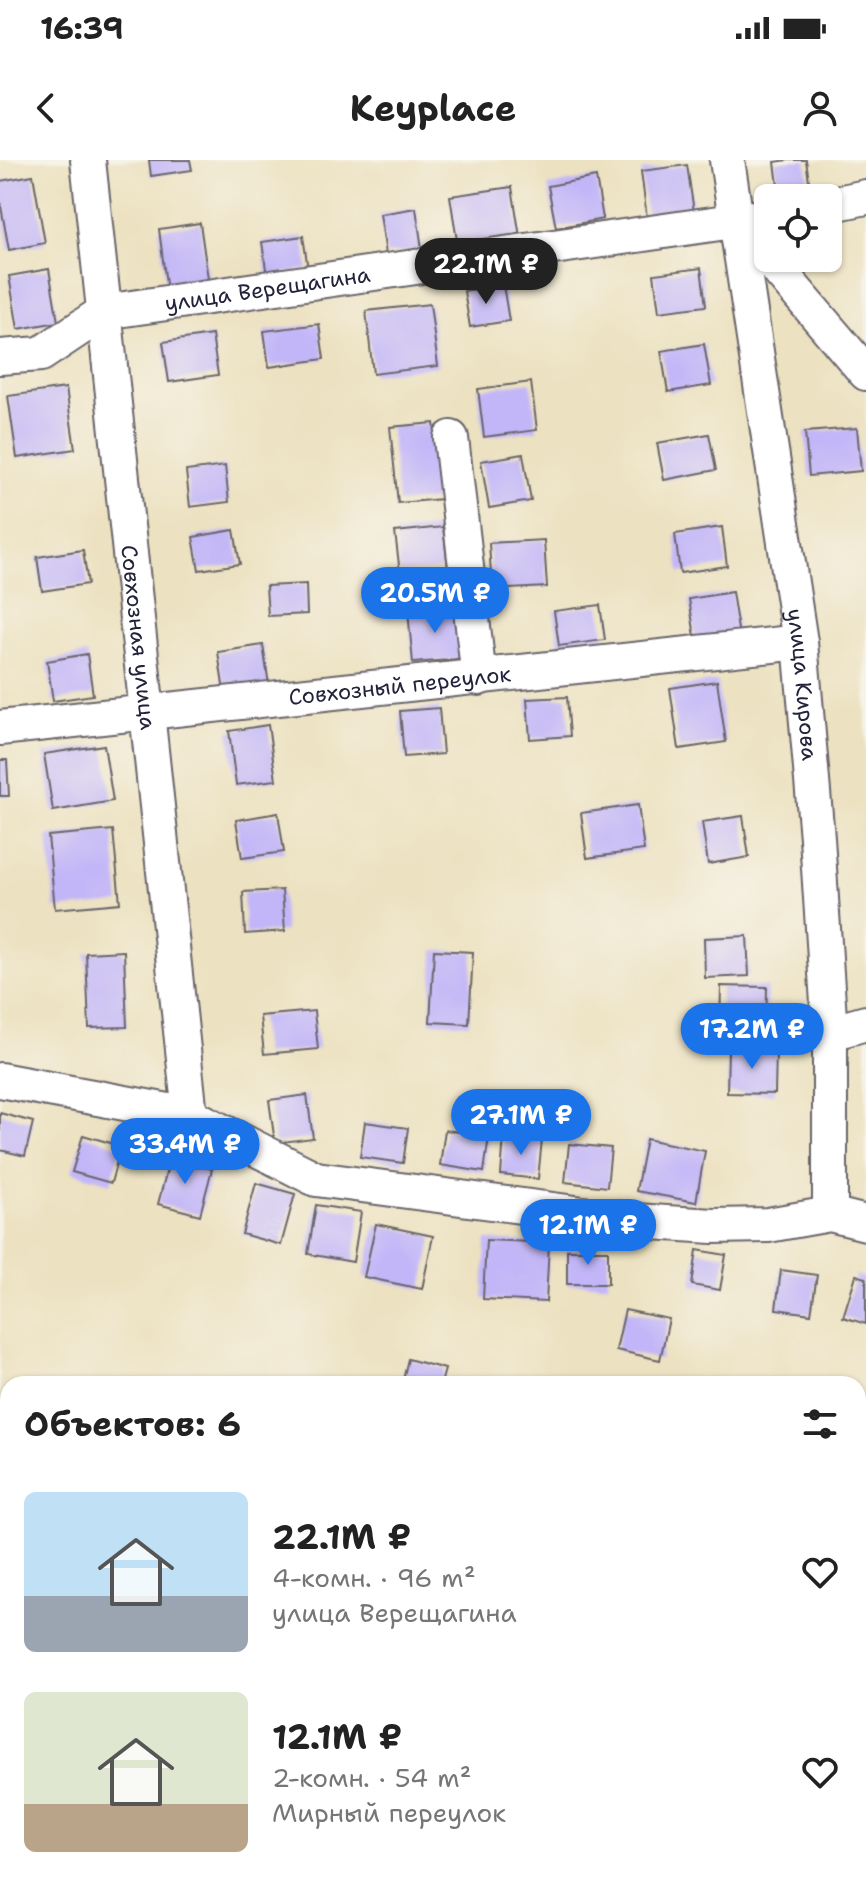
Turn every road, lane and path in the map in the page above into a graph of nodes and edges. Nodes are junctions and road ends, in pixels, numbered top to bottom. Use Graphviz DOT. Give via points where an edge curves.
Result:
graph roads {
  1 [pos="88,160"];
  2 [pos="727,160"];
  3 [pos="866,197"];
  4 [pos="842,202"];
  5 [pos="753,219"];
  6 [pos="780,272"];
  7 [pos="104,312"];
  8 [pos="0,357"];
  9 [pos="866,373"];
  10 [pos="451,438"];
  11 [pos="800,642"];
  12 [pos="479,678"];
  13 [pos="149,713"];
  14 [pos="0,728"];
  15 [pos="866,1023"];
  16 [pos="830,1033"];
  17 [pos="0,1080"];
  18 [pos="190,1115"];
  19 [pos="830,1214"];
  20 [pos="866,1223"];
  1 -- 7 [label="street, Совхозная улица"];
  2 -- 5 [label="street, улица Кирова"];
  3 -- 4 [label="street"];
  5 -- 7 [label="street, улица Верещагина"];
  5 -- 11 [label="street, улица Кирова"];
  6 -- 9 [label="street"];
  7 -- 8 [label="street, улица Верещагина" via="41,354"];
  7 -- 13 [label="street, Совхозная улица"];
  10 -- 12 [label="street"];
  11 -- 12 [label="street, Совхозный переулок"];
  11 -- 16 [label="street, улица Кирова"];
  12 -- 13 [label="street, Совхозный переулок"];
  13 -- 14 [label="street, Совхозный переулок"];
  13 -- 18 [label="street, Совхозная улица"];
  15 -- 16 [label="street"];
  16 -- 19 [label="street, улица Кирова"];
  17 -- 18 [label="street"];
  18 -- 19 [label="street" via="316,1179 636,1221 768,1225"];
  19 -- 20 [label="street"];
}
